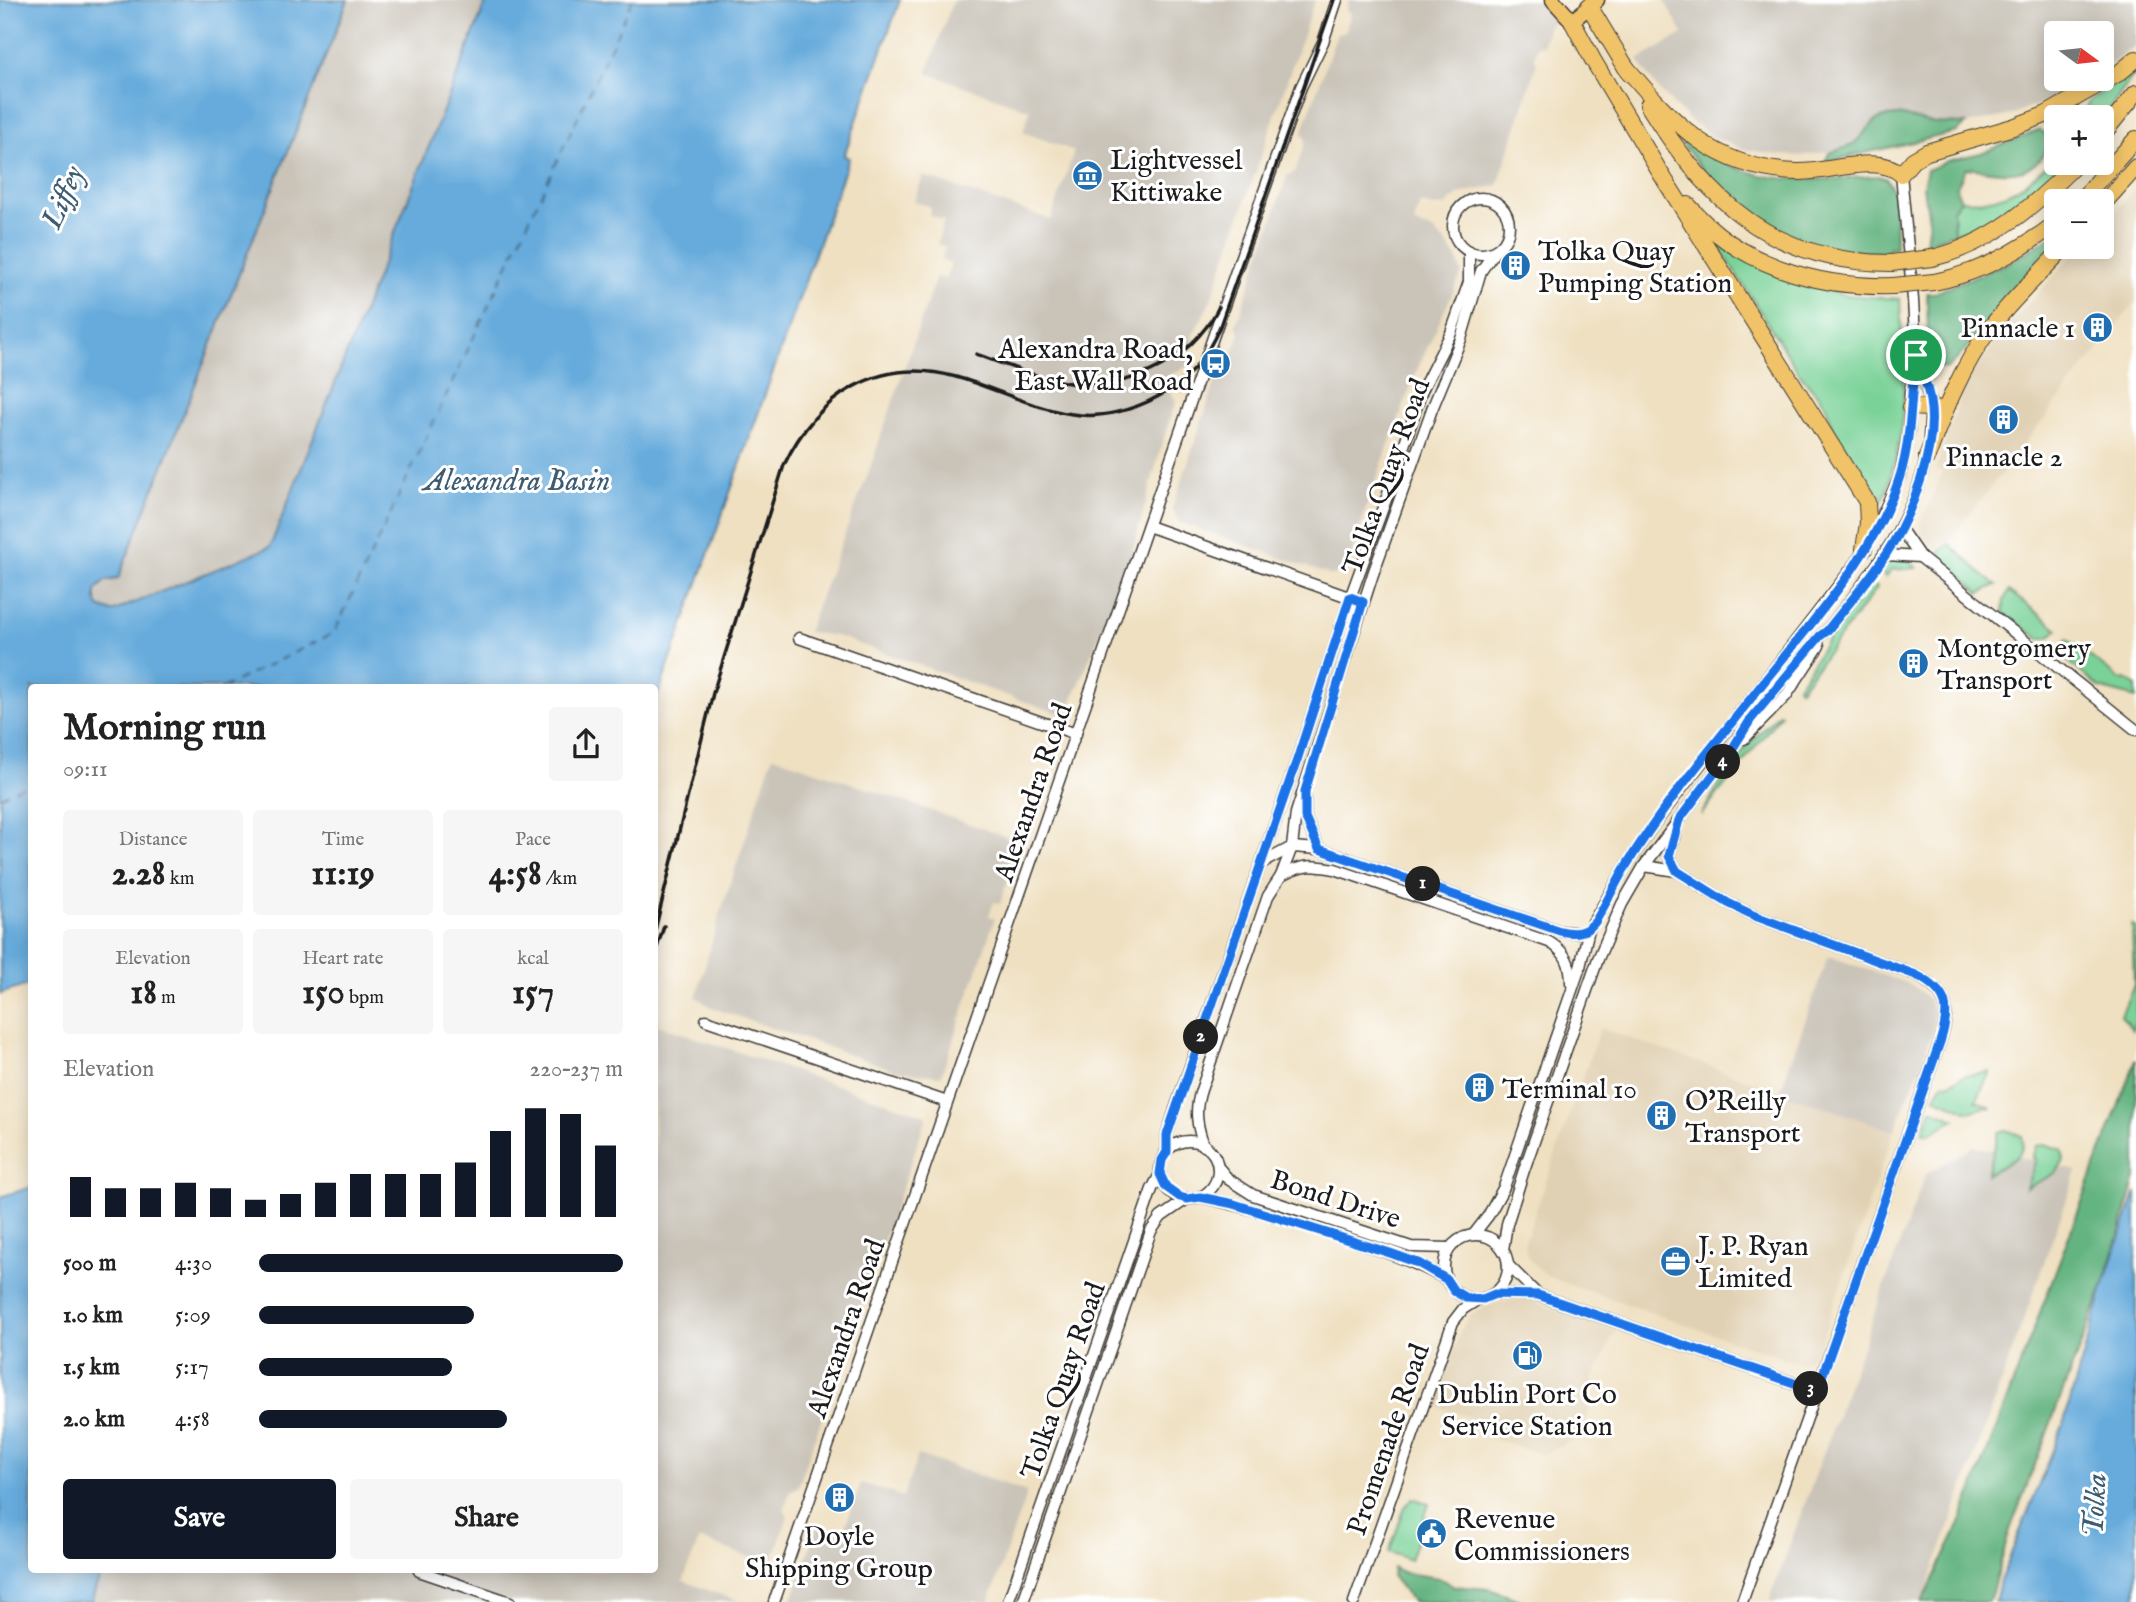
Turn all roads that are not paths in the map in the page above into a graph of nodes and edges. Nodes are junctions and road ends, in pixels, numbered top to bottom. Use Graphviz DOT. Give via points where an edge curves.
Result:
graph roads {
  1 [pos="1337,0"];
  2 [pos="1553,0"];
  3 [pos="1591,2"];
  4 [pos="1572,21"];
  5 [pos="2136,59"];
  6 [pos="1625,66"];
  7 [pos="2136,93"];
  8 [pos="2114,120"];
  9 [pos="2136,139"];
  10 [pos="2136,167"];
  11 [pos="1661,174"];
  12 [pos="1901,174"];
  13 [pos="2065,175"];
  14 [pos="2091,189"];
  15 [pos="2114,192"];
  16 [pos="2044,232"];
  17 [pos="1496,250"];
  18 [pos="1468,251"];
  19 [pos="2053,259"];
  20 [pos="1916,355"];
  21 [pos="1910,407"];
  22 [pos="1938,409"];
  23 [pos="1927,457"];
  24 [pos="1148,526"];
  25 [pos="1900,528"];
  26 [pos="1864,549"];
  27 [pos="1886,555"];
  28 [pos="1920,557"];
  29 [pos="1350,597"];
  30 [pos="1363,602"];
  31 [pos="799,638"];
  32 [pos="2136,730"];
  33 [pos="1076,734"];
  34 [pos="1298,757"];
  35 [pos="1314,762"];
  36 [pos="1305,791"];
  37 [pos="1679,820"];
  38 [pos="1292,847"];
  39 [pos="1319,849"];
  40 [pos="1262,863"];
  41 [pos="1644,866"];
  42 [pos="1677,871"];
  43 [pos="1281,876"];
  44 [pos="1589,929"];
  45 [pos="1572,993"];
  46 [pos="706,1020"];
  47 [pos="947,1102"];
  48 [pos="1204,1146"];
  49 [pos="1167,1152"];
  50 [pos="1218,1167"];
  51 [pos="1160,1174"];
  52 [pos="1200,1197"];
  53 [pos="1187,1199"];
  54 [pos="1474,1234"];
  55 [pos="1450,1248"];
  56 [pos="1503,1250"];
  57 [pos="1508,1265"];
  58 [pos="1446,1279"];
  59 [pos="1495,1294"];
  60 [pos="1538,1295"];
  61 [pos="1477,1300"];
  62 [pos="1817,1391"];
  63 [pos="425,1573"];
  64 [pos="510,1602"];
  65 [pos="774,1602"];
  66 [pos="1008,1602"];
  67 [pos="1023,1602"];
  68 [pos="1354,1602"];
  69 [pos="1742,1602"];
  1 -- 24 [label="street, Alexandra Road" via="1301,87"];
  2 -- 4 [label="main road"];
  3 -- 4 [label="main road"];
  3 -- 6 [label="highway"];
  4 -- 11 [label="highway"];
  5 -- 12 [label="highway" via="2045,115 1927,152 1913,159"];
  6 -- 12 [label="highway" via="1682,129 1723,155 1799,172 1873,163 1892,166"];
  6 -- 13 [label="highway, bridge" via="1685,160 1734,212 1767,234 1809,251 1891,263 1951,254 2001,230"];
  7 -- 8 [label="highway"];
  9 -- 14 [label="highway"];
  10 -- 15 [label="highway"];
  11 -- 16 [label="highway, bridge" via="1728,242 1763,261 1837,284 1893,286 1965,276 1998,262"];
  11 -- 26 [label="highway" via="1867,502"];
  12 -- 20 [label="street"];
  17 -- 18 [label="street" via="1484,254"];
  17 -- 18 [label="street" via="1506,238 1508,219 1495,202 1479,198 1461,206 1453,223 1458,243"];
  17 -- 30 [label="street, Tolka Quay Road" via="1481,271 1461,340"];
  18 -- 29 [label="street, Tolka Quay Road" via="1469,282 1451,333 1422,390"];
  19 -- 22 [label="highway" via="1993,325"];
  20 -- 21 [label="street"];
  20 -- 22 [label="street"];
  21 -- 22 [label="highway"];
  21 -- 26 [label="street" via="1900,476"];
  22 -- 23 [label="highway"];
  23 -- 25 [label="street"];
  24 -- 29 [label="street"];
  24 -- 33 [label="street, Alexandra Road"];
  25 -- 27 [label="street"];
  25 -- 28 [label="street"];
  26 -- 44 [label="street" via="1654,824"];
  27 -- 28 [label="street"];
  27 -- 37 [label="street" via="1751,719"];
  28 -- 32 [label="street"];
  29 -- 30 [label="street"];
  29 -- 34 [label="street, Tolka Quay Road"];
  30 -- 35 [label="street, Tolka Quay Road"];
  31 -- 33 [label="street"];
  33 -- 47 [label="street, Alexandra Road"];
  34 -- 35 [label="street"];
  34 -- 40 [label="street, Tolka Quay Road"];
  35 -- 36 [label="street, Tolka Quay Road"];
  36 -- 38 [label="street, Tolka Quay Road" via="1296,813"];
  36 -- 39 [label="street" via="1305,817"];
  37 -- 41 [label="street"];
  37 -- 42 [label="street" via="1669,856"];
  38 -- 39 [label="street"];
  38 -- 40 [label="street"];
  38 -- 43 [label="street, Tolka Quay Road"];
  39 -- 44 [label="street" via="1560,931"];
  40 -- 49 [label="street, Tolka Quay Road" via="1175,1110"];
  41 -- 42 [label="street"];
  41 -- 56 [label="street" via="1598,959 1507,1224"];
  42 -- 62 [label="street" via="1755,916 1916,975 1941,993 1946,1007 1940,1042"];
  43 -- 45 [label="street" via="1299,866 1335,869 1549,942 1567,959"];
  43 -- 48 [label="street, Tolka Quay Road" via="1268,896 1197,1104"];
  44 -- 45 [label="street"];
  45 -- 54 [label="street" via="1504,1187"];
  46 -- 47 [label="street"];
  47 -- 65 [label="street, Alexandra Road"];
  48 -- 49 [label="street" via="1180,1143"];
  48 -- 50 [label="street"];
  49 -- 51 [label="street"];
  50 -- 52 [label="street" via="1212,1188"];
  50 -- 55 [label="street, Bond Drive" via="1240,1189 1264,1199 1411,1247"];
  51 -- 53 [label="street" via="1172,1193"];
  51 -- 66 [label="street, Tolka Quay Road"];
  52 -- 53 [label="street"];
  52 -- 58 [label="street, Bond Drive" via="1390,1253"];
  53 -- 67 [label="street, Tolka Quay Road" via="1161,1217 1152,1231"];
  54 -- 55 [label="street"];
  54 -- 56 [label="street" via="1487,1237"];
  55 -- 58 [label="street" via="1444,1260"];
  56 -- 57 [label="street"];
  57 -- 59 [label="street" via="1505,1282"];
  57 -- 60 [label="street"];
  58 -- 61 [label="street" via="1459,1295"];
  59 -- 60 [label="street"];
  59 -- 61 [label="street"];
  60 -- 62 [label="street"];
  61 -- 68 [label="street, Promenade Road" via="1453,1322"];
  62 -- 69 [label="street"];
  63 -- 64 [label="street"];
}
